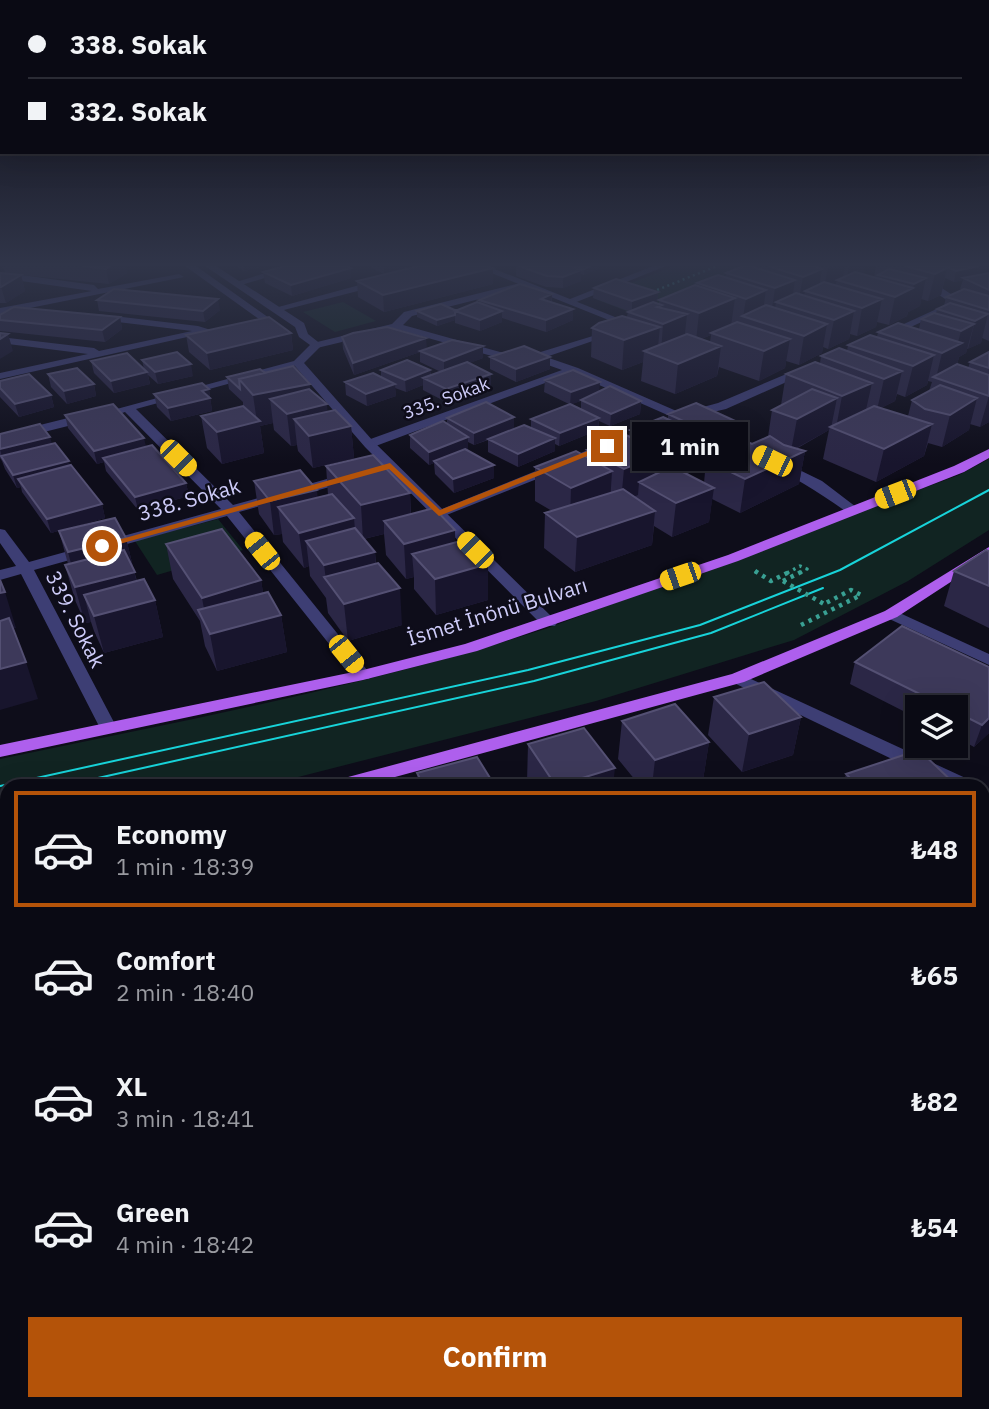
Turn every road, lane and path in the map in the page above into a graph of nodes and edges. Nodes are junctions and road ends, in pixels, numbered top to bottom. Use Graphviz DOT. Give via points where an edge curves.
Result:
graph roads {
  1 [pos="204,332"];
  2 [pos="289,332"];
  3 [pos="302,332"];
  4 [pos="372,332"];
  5 [pos="416,332"];
  6 [pos="611,332"];
  7 [pos="892,332"];
  8 [pos="303,335"];
  9 [pos="0,340"];
  10 [pos="871,341"];
  11 [pos="317,345"];
  12 [pos="109,353"];
  13 [pos="535,358"];
  14 [pos="298,363"];
  15 [pos="822,363"];
  16 [pos="574,370"];
  17 [pos="0,376"];
  18 [pos="128,408"];
  19 [pos="680,417"];
  20 [pos="667,422"];
  21 [pos="0,439"];
  22 [pos="616,442"];
  23 [pos="369,444"];
  24 [pos="989,453"];
  25 [pos="377,470"];
  26 [pos="229,509"];
  27 [pos="852,510"];
  28 [pos="439,513"];
  29 [pos="0,533"];
  30 [pos="989,551"];
  31 [pos="26,569"];
  32 [pos="0,575"];
  33 [pos="771,581"];
  34 [pos="826,613"];
  35 [pos="891,614"];
  36 [pos="549,623"];
  37 [pos="989,660"];
  38 [pos="363,675"];
  39 [pos="738,678"];
  40 [pos="108,728"];
  41 [pos="0,751"];
  42 [pos="364,779"];
  43 [pos="950,779"];
  1 -- 12 [label="street"];
  2 -- 8 [label="street"];
  3 -- 8 [label="street"];
  4 -- 11 [label="street"];
  5 -- 13 [label="street" via="499,355"];
  6 -- 13 [label="street"];
  7 -- 10 [label="street"];
  8 -- 11 [label="street"];
  9 -- 12 [label="street"];
  11 -- 14 [label="street"];
  12 -- 17 [label="street"];
  13 -- 16 [label="street"];
  14 -- 18 [label="street"];
  14 -- 23 [label="street"];
  15 -- 19 [label="street" via="722,406"];
  16 -- 19 [label="street"];
  16 -- 23 [label="street, 335. Sokak"];
  18 -- 21 [label="street"];
  18 -- 26 [label="street"];
  19 -- 20 [label="street"];
  19 -- 27 [label="street" via="817,484"];
  22 -- 28 [label="street"];
  23 -- 25 [label="street"];
  24 -- 27 [label="main road, İsmet İnönü Bulvarı"];
  25 -- 26 [label="street, 338. Sokak"];
  25 -- 28 [label="street"];
  26 -- 31 [label="street, 338. Sokak"];
  26 -- 38 [label="street"];
  27 -- 36 [label="main road, İsmet İnönü Bulvarı"];
  28 -- 36 [label="street"];
  29 -- 31 [label="street, 339. Sokak"];
  30 -- 35 [label="main road"];
  31 -- 32 [label="street, 338. Sokak"];
  31 -- 40 [label="street, 339. Sokak"];
  33 -- 34 [label="path, bridge" via="800,566 807,569 783,581 824,604 851,590 861,595"];
  35 -- 37 [label="street"];
  35 -- 39 [label="main road"];
  36 -- 38 [label="main road, İsmet İnönü Bulvarı"];
  38 -- 40 [label="main road, İsmet İnönü Bulvarı"];
  39 -- 42 [label="main road"];
  39 -- 43 [label="street"];
  40 -- 41 [label="main road, İsmet İnönü Bulvarı"];
}
